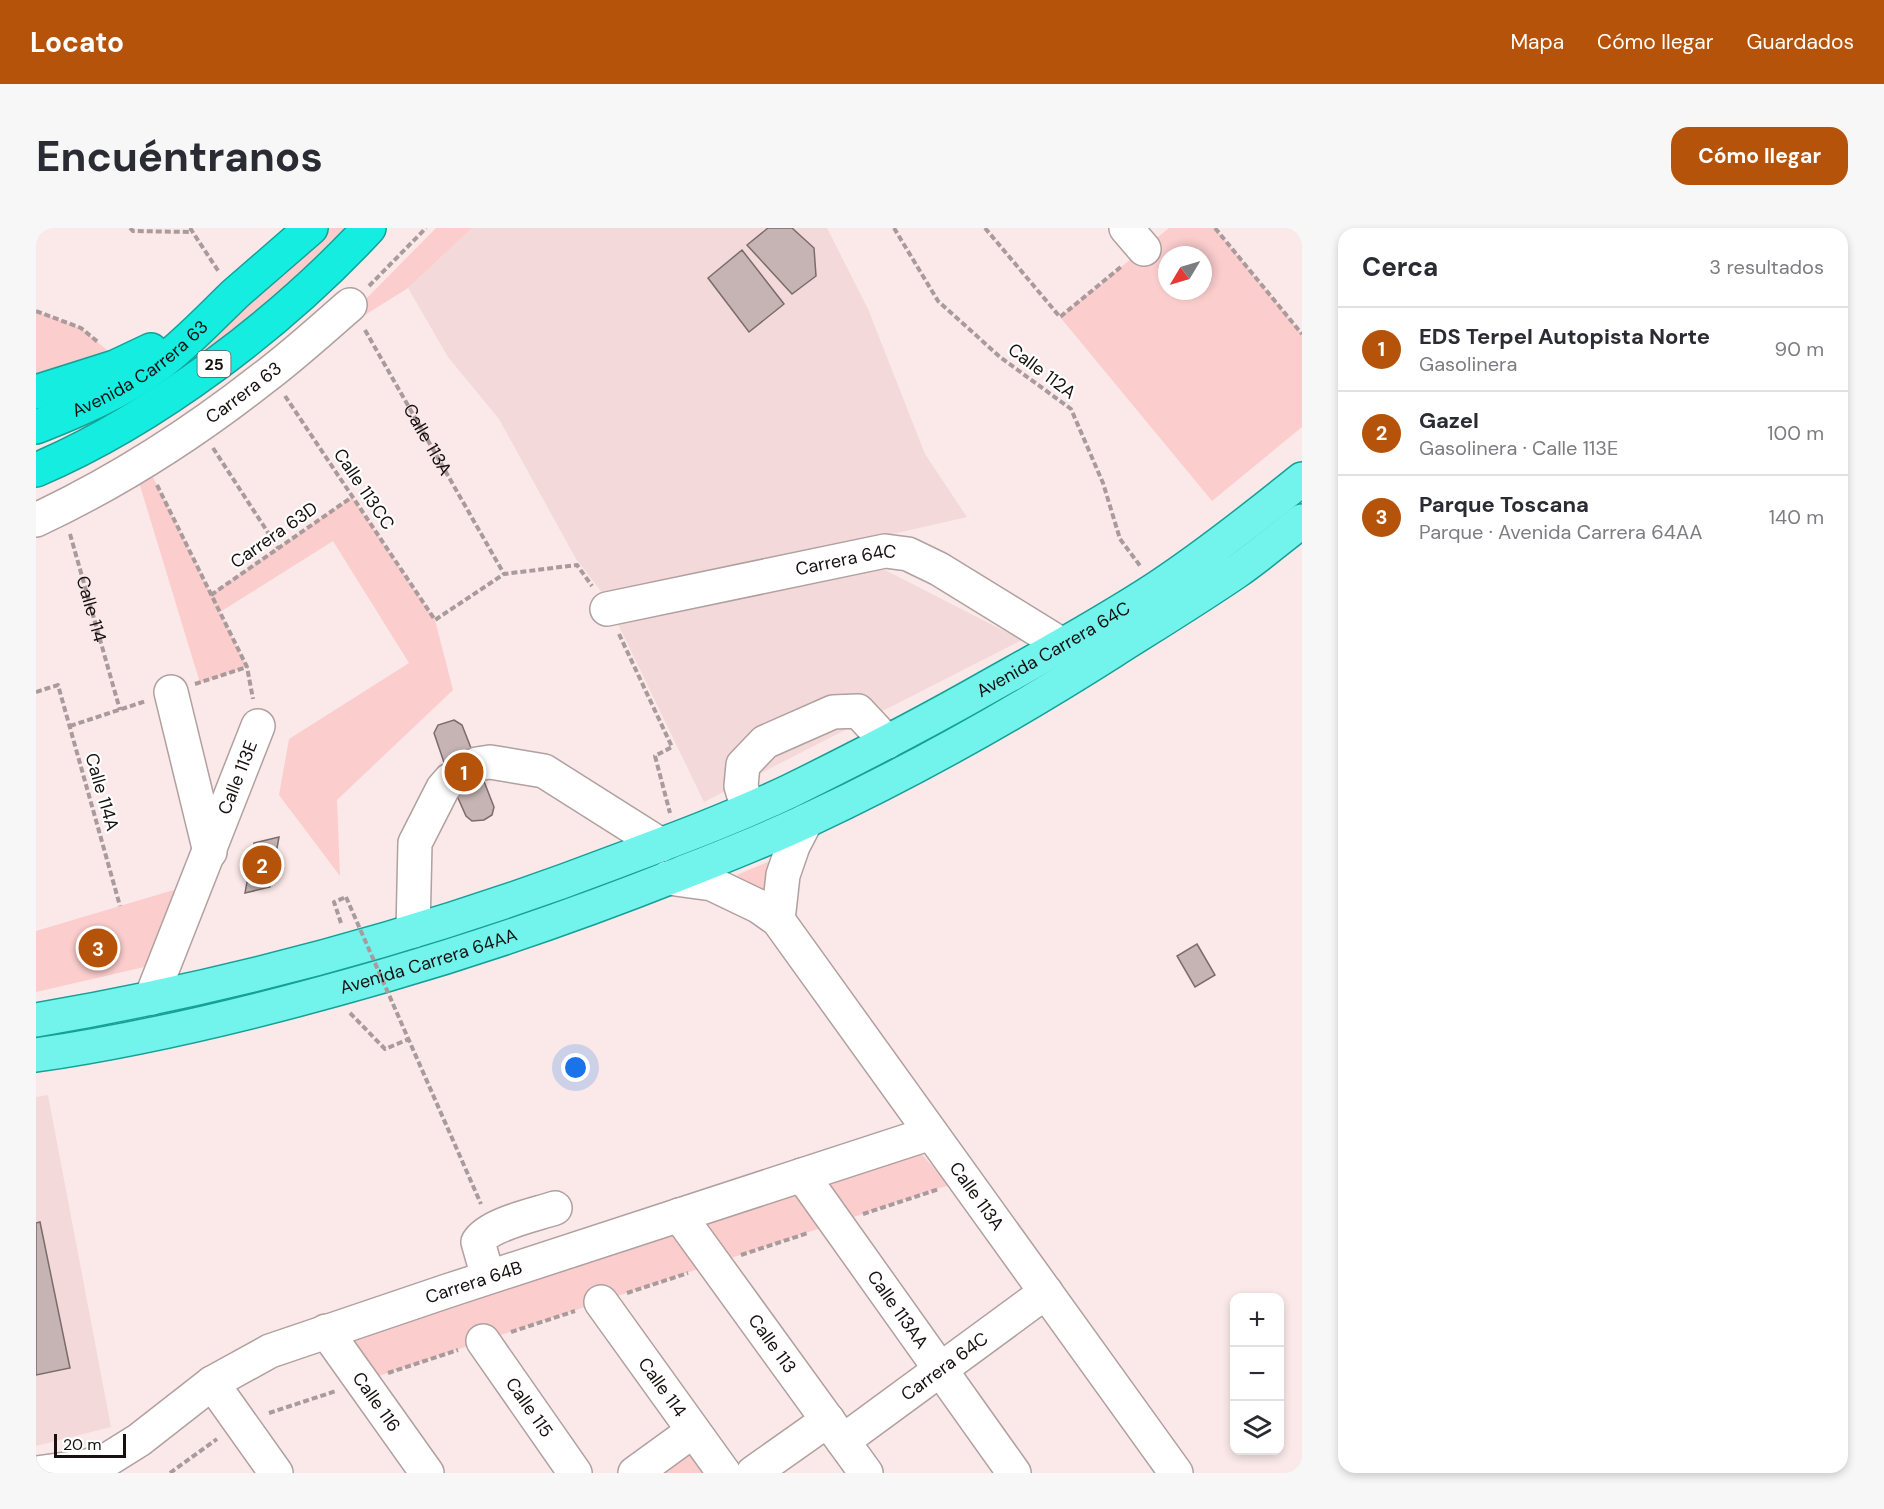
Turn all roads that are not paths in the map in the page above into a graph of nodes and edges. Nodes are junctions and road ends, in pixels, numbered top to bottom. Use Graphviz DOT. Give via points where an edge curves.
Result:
graph roads {
  1 [pos="311,228"];
  2 [pos="369,228"];
  3 [pos="235,295"];
  4 [pos="351,305"];
  5 [pos="36,392"];
  6 [pos="36,427"];
  7 [pos="36,470"];
  8 [pos="1302,479"];
  9 [pos="49,514"];
  10 [pos="1302,521"];
  11 [pos="607,609"];
  12 [pos="1064,646"];
  13 [pos="171,692"];
  14 [pos="258,726"];
  15 [pos="887,742"];
  16 [pos="788,792"];
  17 [pos="748,809"];
  18 [pos="806,821"];
  19 [pos="669,842"];
  20 [pos="210,852"];
  21 [pos="668,878"];
  22 [pos="778,920"];
  23 [pos="413,931"];
  24 [pos="151,998"];
  25 [pos="36,1020"];
  26 [pos="36,1054"];
  27 [pos="931,1133"];
  28 [pos="802,1175"];
  29 [pos="555,1208"];
  30 [pos="679,1215"];
  31 [pos="488,1277"];
  32 [pos="1046,1292"];
  33 [pos="601,1302"];
  34 [pos="326,1331"];
  35 [pos="483,1341"];
  36 [pos="940,1369"];
  37 [pos="212,1383"];
  38 [pos="835,1430"];
  39 [pos="693,1431"];
  40 [pos="128,1463"];
  41 [pos="38,1473"];
  42 [pos="276,1473"];
  43 [pos="427,1473"];
  44 [pos="575,1473"];
  45 [pos="635,1473"];
  46 [pos="724,1473"];
  47 [pos="753,1473"];
  48 [pos="866,1473"];
  49 [pos="1014,1473"];
  50 [pos="1176,1473"];
  1 -- 3 [label="highway, Avenida Carrera 63 / 25"];
  2 -- 7 [label="highway, Avenida Carrera 63 / 25" via="299,297 229,354 113,431"];
  3 -- 5 [label="highway, Avenida Carrera 63 / 25" via="154,348 115,367"];
  3 -- 6 [label="highway, Avenida Carrera 63" via="157,366 77,411"];
  4 -- 9 [label="street, Carrera 63" via="199,426 146,461"];
  8 -- 12 [label="main road, Avenida Carrera 64C" via="1156,589"];
  10 -- 18 [label="main road, Avenida Carrera 64C" via="1239,570 1030,703"];
  11 -- 12 [label="street, Carrera 64C" via="885,551 908,554 939,569"];
  12 -- 15 [label="main road, Avenida Carrera 64C"];
  13 -- 20 [label="street"];
  14 -- 20 [label="street, Calle 113E"];
  15 -- 16 [label="main road, Avenida Carrera 64C"];
  15 -- 17 [label="street" via="858,711 833,712 765,742 743,765 741,786"];
  16 -- 17 [label="main road, Avenida Carrera 64AA"];
  17 -- 19 [label="main road, Avenida Carrera 64AA"];
  18 -- 21 [label="main road, Avenida Carrera 64AA"];
  18 -- 22 [label="street" via="783,876"];
  19 -- 23 [label="main road, Avenida Carrera 64AA" via="572,879"];
  19 -- 23 [label="street" via="544,771 490,762 464,772 443,788 415,843"];
  20 -- 24 [label="street, Calle 113E"];
  21 -- 22 [label="street, Calle 113A" via="712,884"];
  21 -- 26 [label="main road, Avenida Carrera 64AA" via="508,938 324,993 216,1021"];
  22 -- 27 [label="street, Calle 113A"];
  23 -- 24 [label="main road, Avenida Carrera 64AA" via="292,966"];
  24 -- 25 [label="main road, Avenida Carrera 64AA"];
  27 -- 28 [label="street, Carrera 64B"];
  27 -- 32 [label="street, Calle 113A"];
  28 -- 30 [label="street, Carrera 64B"];
  28 -- 36 [label="street, Calle 113AA"];
  29 -- 31 [label="street" via="482,1235 478,1242"];
  30 -- 31 [label="street, Carrera 64B"];
  30 -- 38 [label="street, Calle 113"];
  31 -- 34 [label="street, Carrera 64B"];
  32 -- 36 [label="street, Carrera 64C"];
  32 -- 50 [label="street, Calle 113A"];
  33 -- 39 [label="street, Calle 114"];
  34 -- 37 [label="street, Carrera 64B" via="270,1351"];
  34 -- 43 [label="street, Calle 116"];
  35 -- 44 [label="street, Calle 115"];
  36 -- 38 [label="street, Carrera 64C"];
  36 -- 49 [label="street, Calle 113AA"];
  37 -- 40 [label="street, Carrera 64B"];
  37 -- 42 [label="street"];
  38 -- 47 [label="street, Carrera 64C"];
  38 -- 48 [label="street, Calle 113"];
  39 -- 45 [label="street"];
  39 -- 46 [label="street, Calle 114"];
  40 -- 41 [label="street, Carrera 64B" via="107,1460"];
}
